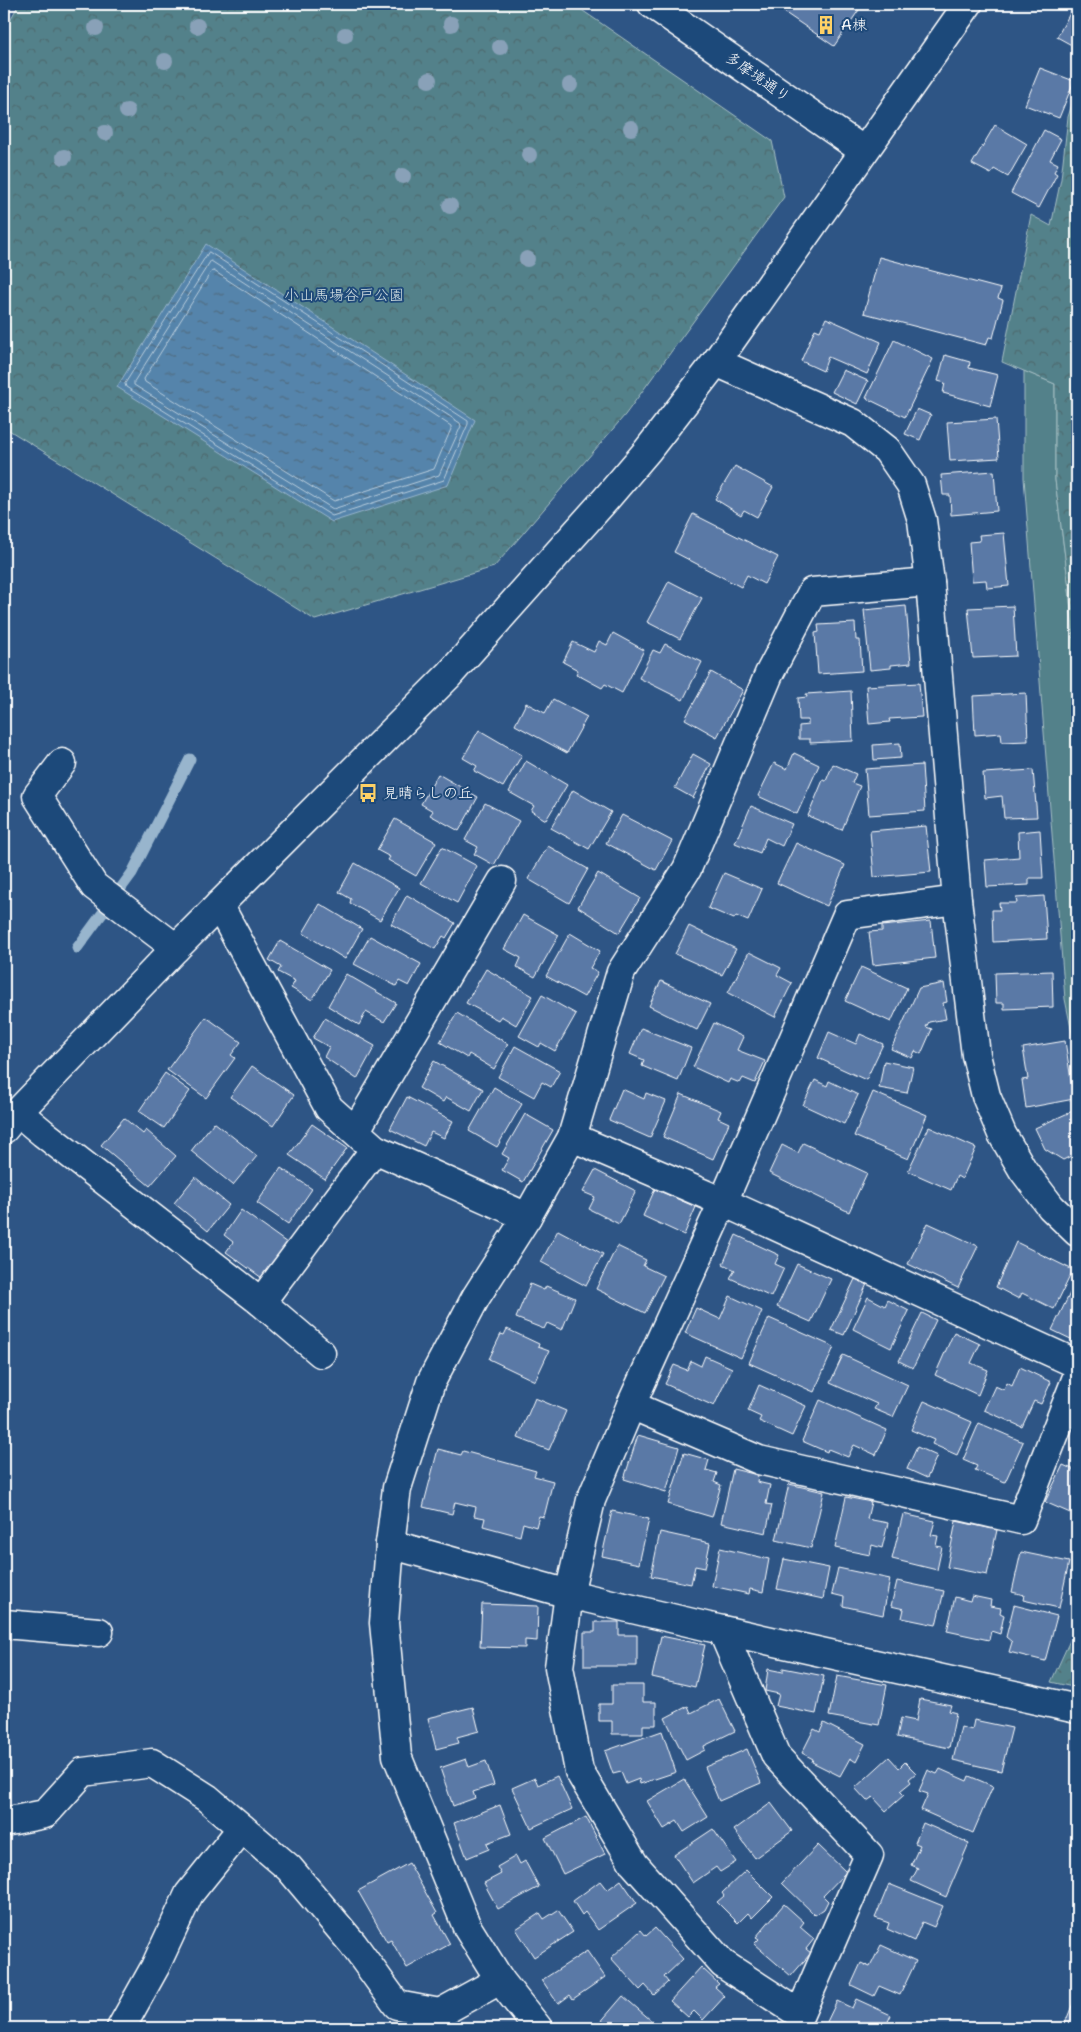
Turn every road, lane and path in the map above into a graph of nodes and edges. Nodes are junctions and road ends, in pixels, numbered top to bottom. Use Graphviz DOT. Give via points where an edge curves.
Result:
graph roads {
  1 [pos="652,4"];
  2 [pos="968,4"];
  3 [pos="864,151"];
  4 [pos="716,362"];
  5 [pos="930,582"];
  6 [pos="62,763"];
  7 [pos="502,881"];
  8 [pos="957,900"];
  9 [pos="219,905"];
  10 [pos="176,948"];
  11 [pos="11,1120"];
  12 [pos="356,1130"];
  13 [pos="572,1137"];
  14 [pos="375,1149"];
  15 [pos="723,1202"];
  16 [pos="527,1217"];
  17 [pos="1077,1232"];
  18 [pos="261,1302"];
  19 [pos="322,1353"];
  20 [pos="1077,1364"];
  21 [pos="1077,1377"];
  22 [pos="631,1405"];
  23 [pos="390,1544"];
  24 [pos="569,1594"];
  25 [pos="4,1624"];
  26 [pos="722,1630"];
  27 [pos="99,1632"];
  28 [pos="1077,1709"];
  29 [pos="4,1822"];
  30 [pos="242,1828"];
  31 [pos="500,1980"];
  32 [pos="121,2028"];
  33 [pos="538,2028"];
  1 -- 3 [label="street, 多摩境通り"];
  2 -- 3 [label="street"];
  3 -- 4 [label="street"];
  4 -- 5 [label="street" via="853,423 887,450 911,485 922,520"];
  4 -- 9 [label="street" via="647,451 456,668"];
  5 -- 8 [label="street"];
  5 -- 13 [label="street" via="812,592 769,674 687,869 621,972"];
  6 -- 10 [label="street" via="37,796 94,886"];
  7 -- 12 [label="street"];
  8 -- 15 [label="street" via="847,915"];
  8 -- 17 [label="street" via="976,1056 986,1096 1002,1134 1023,1170 1051,1207"];
  9 -- 10 [label="street"];
  9 -- 12 [label="street" via="329,1108"];
  10 -- 11 [label="street"];
  11 -- 18 [label="street" via="42,1133"];
  12 -- 14 [label="street"];
  13 -- 15 [label="street"];
  13 -- 16 [label="street"];
  14 -- 16 [label="street"];
  14 -- 18 [label="street"];
  15 -- 20 [label="street"];
  15 -- 22 [label="street"];
  16 -- 23 [label="street" via="476,1297 431,1382 397,1488"];
  18 -- 19 [label="street"];
  21 -- 22 [label="street" via="1021,1520 759,1460"];
  22 -- 24 [label="street" via="591,1500"];
  23 -- 24 [label="street"];
  23 -- 31 [label="street" via="384,1624 397,1756 467,1927"];
  24 -- 26 [label="street"];
  24 -- 26 [label="street" via="559,1667 579,1771 634,1864 723,1964 800,2014 869,1855 776,1756"];
  25 -- 27 [label="street"];
  26 -- 28 [label="street"];
  29 -- 30 [label="street" via="45,1814 83,1772 152,1763 207,1798"];
  30 -- 31 [label="street" via="290,1868 398,2005 440,2013"];
  30 -- 32 [label="street" via="189,1894 155,1967"];
  31 -- 33 [label="street"];
}
